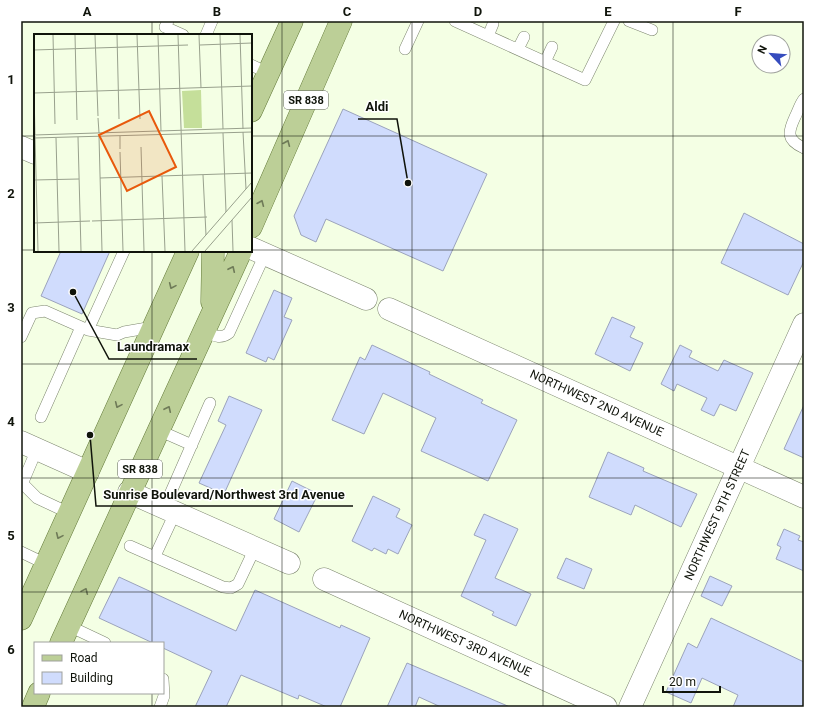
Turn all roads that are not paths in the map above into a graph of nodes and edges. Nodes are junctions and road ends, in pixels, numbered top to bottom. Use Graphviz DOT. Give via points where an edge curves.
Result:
graph roads {
  1 [pos="168,21"];
  2 [pos="212,21"];
  3 [pos="292,21"];
  4 [pos="341,21"];
  5 [pos="418,21"];
  6 [pos="614,21"];
  7 [pos="629,21"];
  8 [pos="458,22"];
  9 [pos="493,24"];
  10 [pos="652,30"];
  11 [pos="181,34"];
  12 [pos="206,34"];
  13 [pos="488,36"];
  14 [pos="524,37"];
  15 [pos="552,47"];
  16 [pos="405,49"];
  17 [pos="518,49"];
  18 [pos="545,62"];
  19 [pos="260,69"];
  20 [pos="804,99"];
  21 [pos="252,106"];
  22 [pos="21,147"];
  23 [pos="804,148"];
  24 [pos="34,153"];
  25 [pos="252,225"];
  26 [pos="258,251"];
  27 [pos="123,252"];
  28 [pos="188,252"];
  29 [pos="213,252"];
  30 [pos="240,252"];
  31 [pos="366,299"];
  32 [pos="389,309"];
  33 [pos="207,322"];
  34 [pos="804,324"];
  35 [pos="153,327"];
  36 [pos="84,329"];
  37 [pos="21,337"];
  38 [pos="210,403"];
  39 [pos="41,417"];
  40 [pos="158,430"];
  41 [pos="192,445"];
  42 [pos="29,446"];
  43 [pos="738,467"];
  44 [pos="88,472"];
  45 [pos="22,482"];
  46 [pos="129,492"];
  47 [pos="804,497"];
  48 [pos="169,510"];
  49 [pos="69,513"];
  50 [pos="130,546"];
  51 [pos="255,548"];
  52 [pos="21,552"];
  53 [pos="155,556"];
  54 [pos="289,563"];
  55 [pos="46,564"];
  56 [pos="324,579"];
  57 [pos="21,619"];
  58 [pos="65,635"];
  59 [pos="100,642"];
  60 [pos="39,694"];
  61 [pos="164,694"];
  62 [pos="33,707"];
  63 [pos="160,707"];
  64 [pos="606,707"];
  65 [pos="630,707"];
  1 -- 11 [label="lane" via="165,27"];
  2 -- 12 [label="lane"];
  3 -- 19 [label="main road"];
  25 -- 4 [label="main road, SR 838, one-way"];
  5 -- 16 [label="lane"];
  6 -- 18 [label="lane" via="585,80"];
  7 -- 10 [label="lane"];
  8 -- 13 [label="lane"];
  9 -- 13 [label="lane"];
  13 -- 17 [label="lane"];
  14 -- 17 [label="lane"];
  15 -- 18 [label="lane"];
  17 -- 18 [label="lane"];
  19 -- 21 [label="main road"];
  20 -- 23 [label="lane" via="790,129 790,137 795,144"];
  22 -- 24 [label="street"];
  26 -- 31 [label="street"];
  26 -- 33 [label="lane" via="229,333 217,337"];
  27 -- 36 [label="lane"];
  28 -- 35 [label="main road, one-way"];
  29 -- 33 [label="main road"];
  33 -- 30 [label="main road, SR 838, one-way"];
  32 -- 43 [label="street, NORTHWEST 2ND AVENUE"];
  40 -- 33 [label="main road, SR 838, one-way"];
  34 -- 43 [label="street, NORTHWEST 9TH STREET"];
  35 -- 36 [label="lane" via="116,335"];
  35 -- 44 [label="main road, one-way"];
  36 -- 37 [label="lane" via="45,311 32,313"];
  36 -- 39 [label="lane"];
  38 -- 41 [label="lane"];
  40 -- 41 [label="lane"];
  40 -- 46 [label="main road, SR 838"];
  41 -- 48 [label="lane"];
  42 -- 44 [label="street"];
  42 -- 45 [label="lane"];
  43 -- 47 [label="street, NORTHWEST 2ND AVENUE"];
  43 -- 65 [label="street, NORTHWEST 9TH STREET"];
  44 -- 49 [label="main road"];
  45 -- 49 [label="lane" via="37,498"];
  46 -- 48 [label="street"];
  58 -- 46 [label="main road, SR 838, one-way"];
  48 -- 51 [label="street"];
  48 -- 53 [label="lane"];
  49 -- 55 [label="main road, one-way"];
  50 -- 53 [label="lane"];
  51 -- 53 [label="lane" via="238,584 231,588 223,587"];
  51 -- 54 [label="street"];
  52 -- 55 [label="lane"];
  55 -- 57 [label="main road"];
  56 -- 64 [label="street, NORTHWEST 3RD AVENUE"];
  58 -- 59 [label="lane"];
  60 -- 62 [label="main road"];
  61 -- 63 [label="lane"];
}
